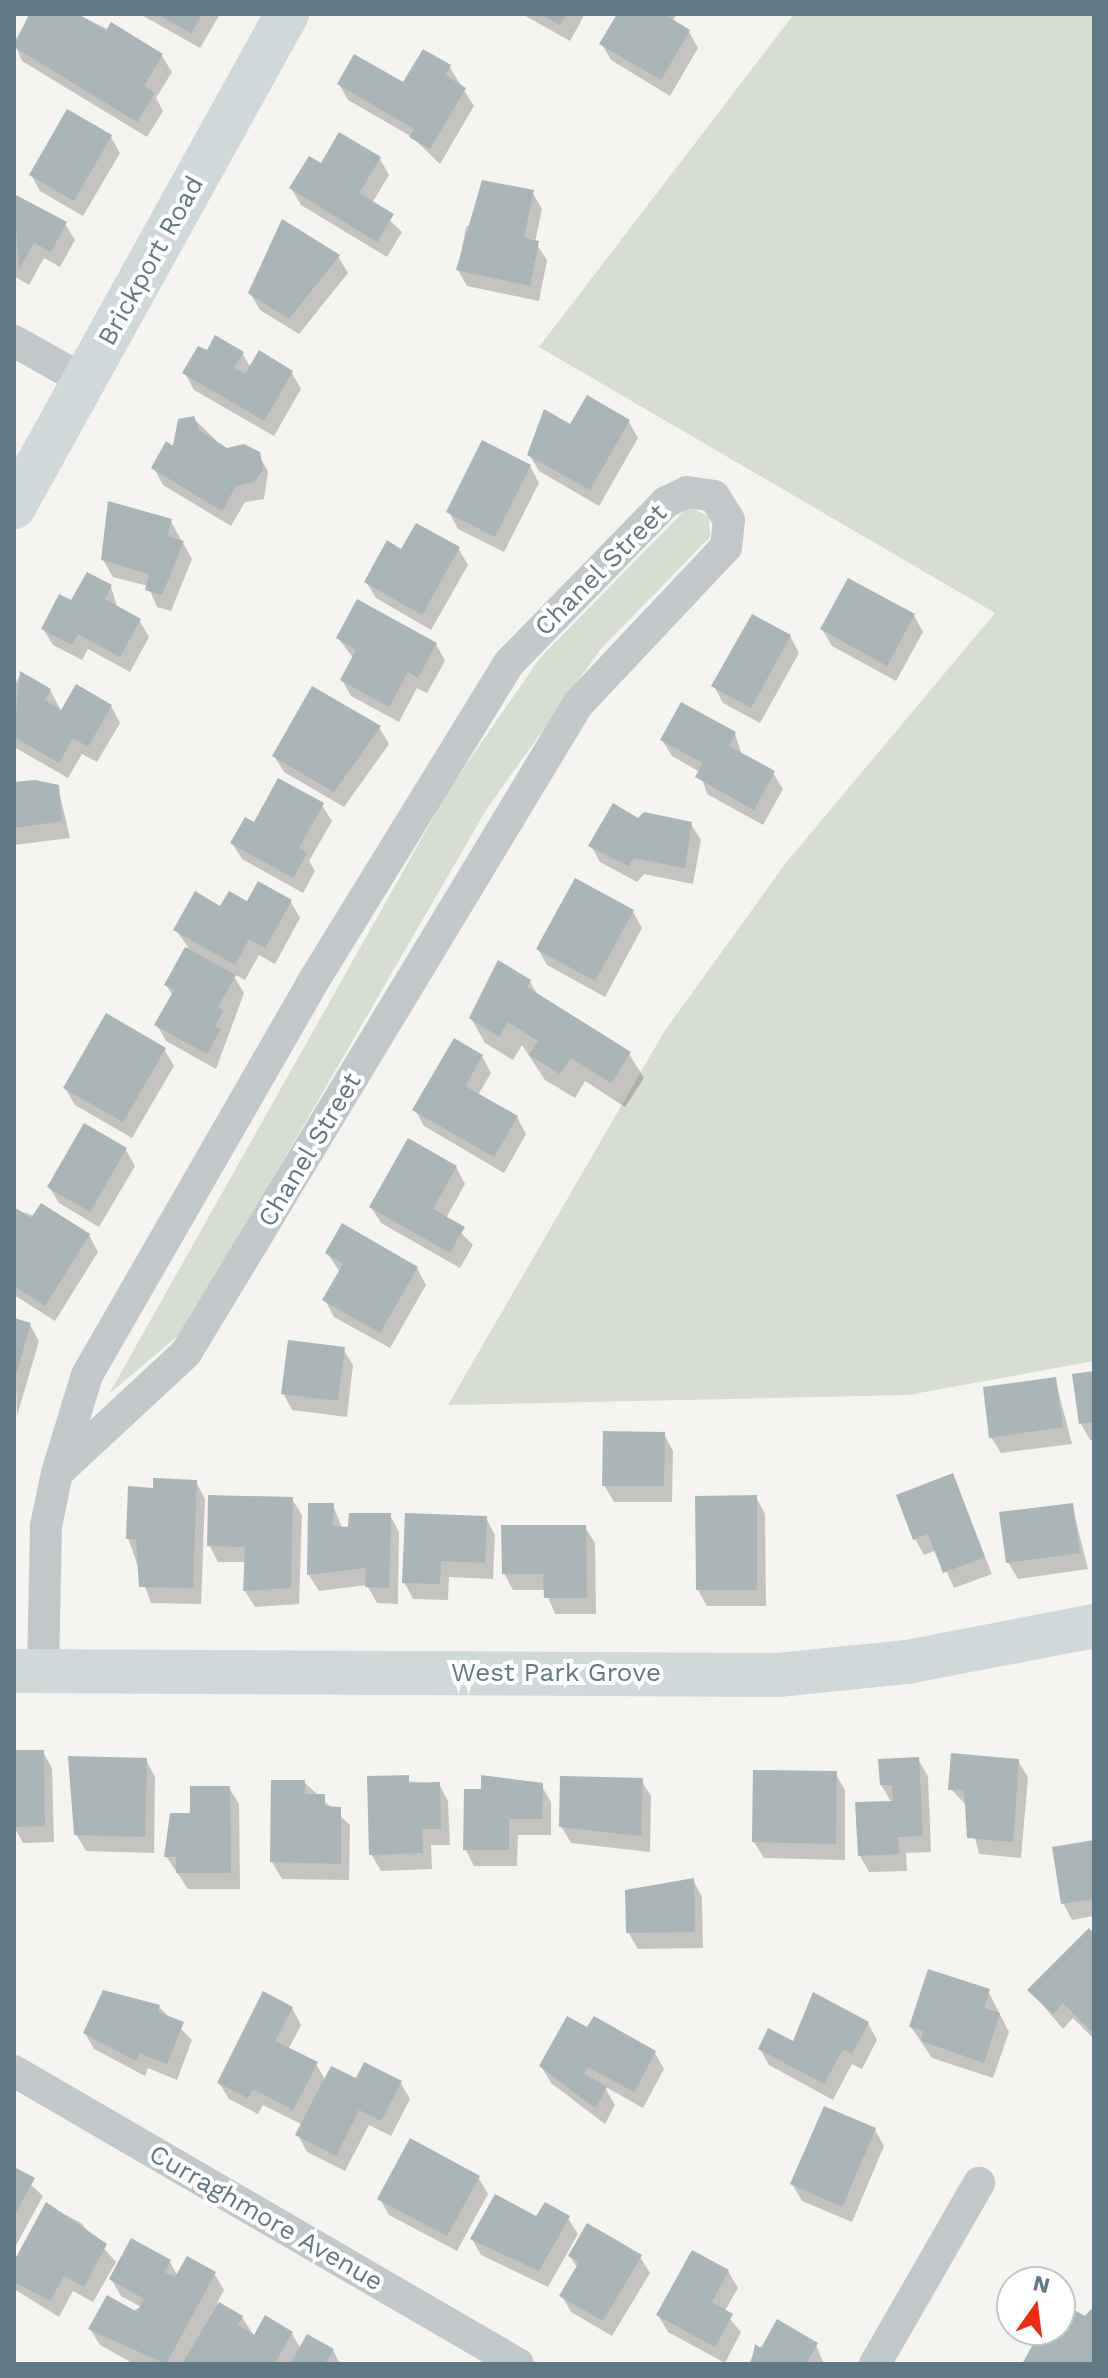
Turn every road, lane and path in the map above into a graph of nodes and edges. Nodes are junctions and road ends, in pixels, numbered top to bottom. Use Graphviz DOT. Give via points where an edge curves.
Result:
graph roads {
  1 [pos="287,14"];
  2 [pos="14,341"];
  3 [pos="85,381"];
  4 [pos="14,507"];
  5 [pos="57,1473"];
  6 [pos="1094,1626"];
  7 [pos="29,1671"];
  8 [pos="14,2071"];
  9 [pos="979,2183"];
  10 [pos="518,2364"];
  11 [pos="875,2364"];
  1 -- 3 [label="main road, Brickport Road"];
  2 -- 3 [label="street"];
  3 -- 4 [label="main road, Brickport Road"];
  5 -- 5 [label="street, Chanel Street" via="87,1375 311,985 510,662 666,502 687,492 714,496 729,520 726,547 578,704 186,1353"];
  5 -- 7 [label="street, Chanel Street"];
  6 -- 7 [label="main road, West Park Grove" via="907,1662 778,1675"];
  8 -- 10 [label="street, Curraghmore Avenue"];
  9 -- 11 [label="street"];
}
